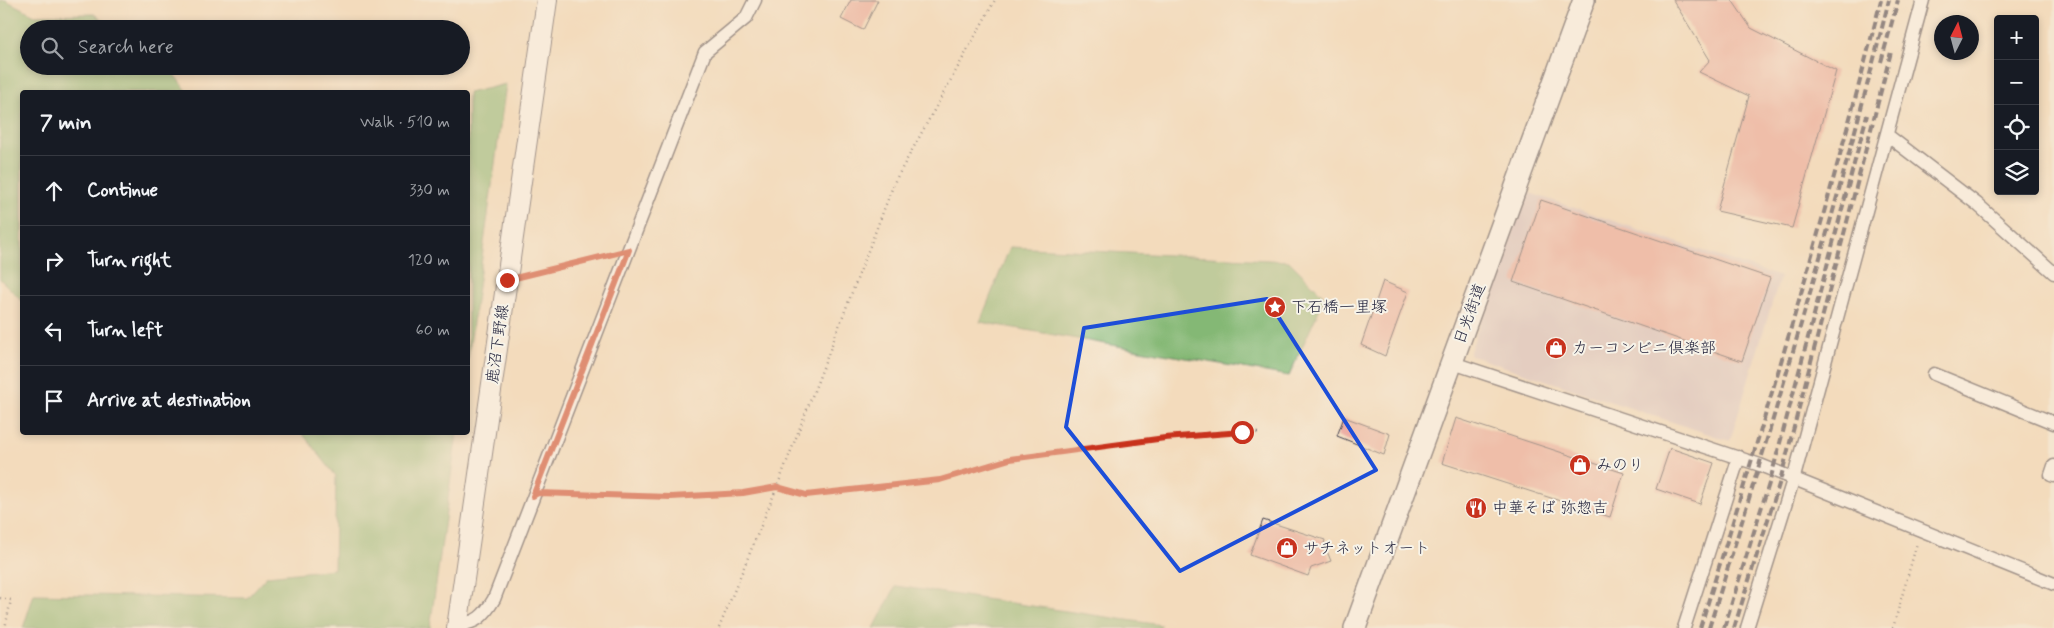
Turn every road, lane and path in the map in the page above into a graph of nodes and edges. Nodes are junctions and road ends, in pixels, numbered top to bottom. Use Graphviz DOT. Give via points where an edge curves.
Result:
graph roads {
  1 [pos="547,0"];
  2 [pos="755,0"];
  3 [pos="995,0"];
  4 [pos="1584,0"];
  5 [pos="1923,0"];
  6 [pos="1886,135"];
  7 [pos="629,250"];
  8 [pos="2054,273"];
  9 [pos="507,280"];
  10 [pos="1453,363"];
  11 [pos="1934,374"];
  12 [pos="2054,423"];
  13 [pos="1260,432"];
  14 [pos="1739,458"];
  15 [pos="2054,466"];
  16 [pos="2054,476"];
  17 [pos="1794,477"];
  18 [pos="777,487"];
  19 [pos="533,496"];
  20 [pos="1921,530"];
  21 [pos="2054,584"];
  22 [pos="0,598"];
  23 [pos="457,627"];
  24 [pos="5,628"];
  25 [pos="719,628"];
  26 [pos="1355,628"];
  27 [pos="1684,628"];
  28 [pos="1747,628"];
  29 [pos="1894,628"];
  1 -- 9 [label="main road, 鹿沼下野線"];
  2 -- 7 [label="street" via="746,18 705,52"];
  3 -- 18 [label="path" via="895,181"];
  4 -- 10 [label="highway, 日光街道"];
  5 -- 6 [label="street"];
  6 -- 8 [label="street" via="1977,204"];
  6 -- 17 [label="street"];
  7 -- 9 [label="path"];
  7 -- 19 [label="street"];
  9 -- 23 [label="main road, 鹿沼下野線"];
  10 -- 14 [label="street"];
  10 -- 26 [label="highway, 日光街道"];
  11 -- 12 [label="street"];
  13 -- 18 [label="path" via="1165,438 1010,459 940,480 806,495"];
  14 -- 17 [label="street"];
  14 -- 27 [label="street"];
  15 -- 16 [label="street" via="2051,475"];
  17 -- 20 [label="street"];
  17 -- 28 [label="street"];
  18 -- 19 [label="path" via="743,493 671,497 538,493"];
  18 -- 25 [label="path"];
  19 -- 23 [label="street" via="494,599 486,612 472,623"];
  20 -- 21 [label="street"];
  20 -- 29 [label="path"];
  22 -- 24 [label="path" via="11,600"];
}
